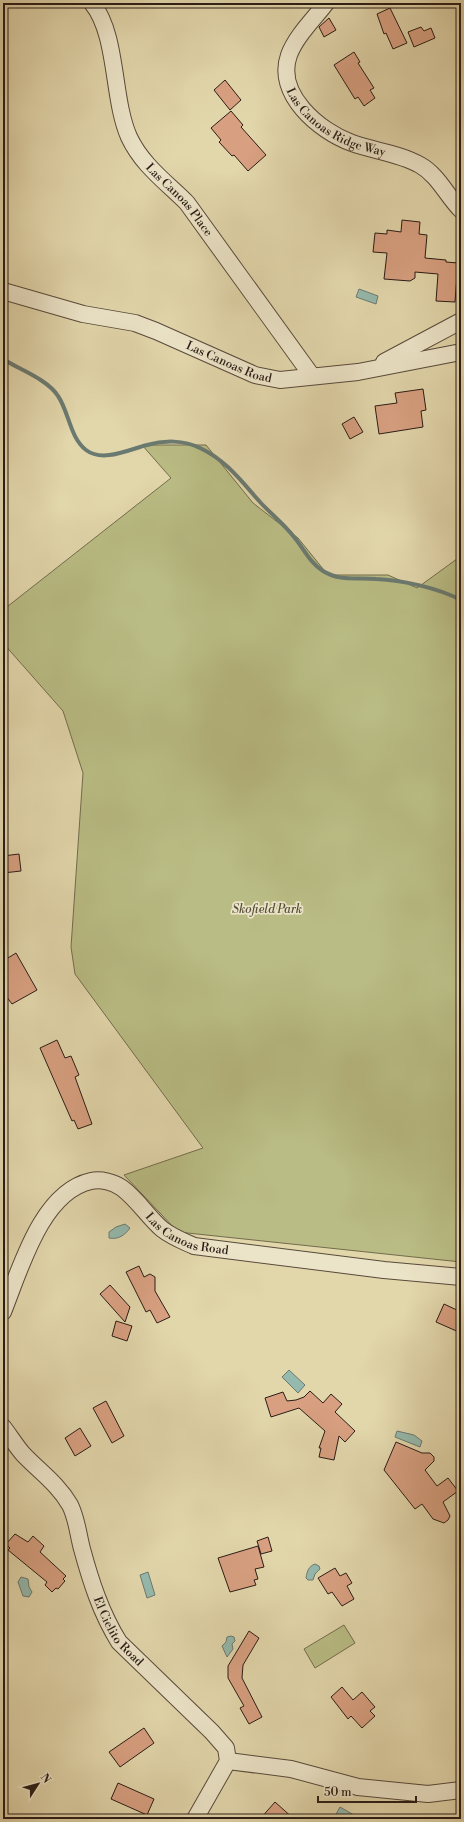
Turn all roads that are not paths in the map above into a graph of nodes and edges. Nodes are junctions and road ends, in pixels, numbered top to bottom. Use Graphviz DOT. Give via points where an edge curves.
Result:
graph roads {
  1 [pos="92,3"];
  2 [pos="326,3"];
  3 [pos="461,210"];
  4 [pos="3,291"];
  5 [pos="461,322"];
  6 [pos="461,352"];
  7 [pos="368,370"];
  8 [pos="312,376"];
  9 [pos="461,1277"];
  10 [pos="3,1312"];
  11 [pos="3,1427"];
  12 [pos="228,1761"];
  13 [pos="461,1790"];
  14 [pos="195,1819"];
  1 -- 8 [label="street, Las Canoas Place" via="103,21 124,124 139,154 154,174 187,203"];
  2 -- 3 [label="street, Las Canoas Ridge Way" via="289,55 286,77 296,99 308,114 337,136 422,166 433,175"];
  4 -- 8 [label="street, Las Canoas Road" via="83,314 135,323 255,375 280,380"];
  5 -- 7 [label="street"];
  6 -- 7 [label="street, Las Canoas Road"];
  7 -- 8 [label="street, Las Canoas Road"];
  9 -- 10 [label="street, Las Canoas Road" via="194,1246 164,1231 122,1188 95,1180 81,1183 69,1190 48,1213 36,1232"];
  11 -- 12 [label="street, El Cielito Road" via="24,1454 45,1473 70,1506 77,1521 93,1589 119,1642 212,1732 226,1748"];
  12 -- 13 [label="street" via="291,1769 358,1787 428,1794"];
  12 -- 14 [label="street"];
}
